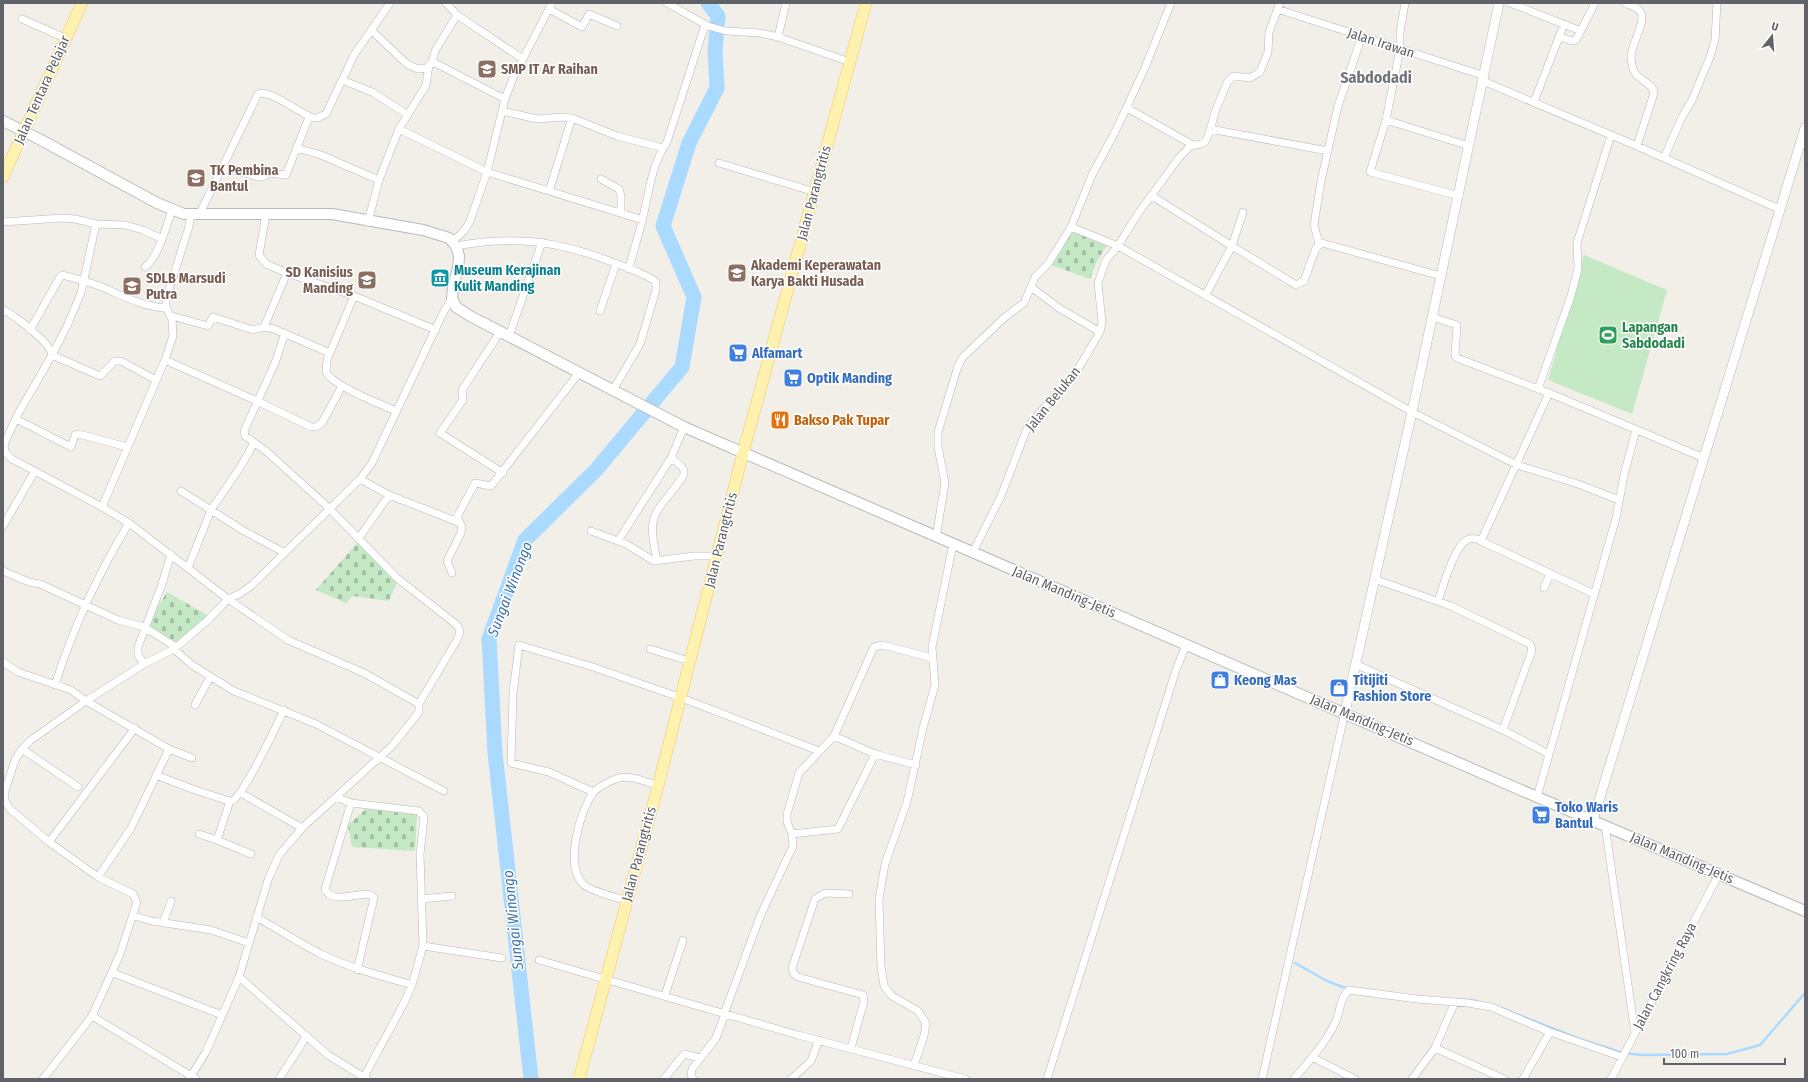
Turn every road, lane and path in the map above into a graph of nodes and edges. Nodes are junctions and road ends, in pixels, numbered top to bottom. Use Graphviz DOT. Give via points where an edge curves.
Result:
graph roads {
  1 [pos="82,3"];
  2 [pos="390,3"];
  3 [pos="446,3"];
  4 [pos="667,3"];
  5 [pos="786,3"];
  6 [pos="866,3"];
  7 [pos="1171,3"];
  8 [pos="1405,3"];
  9 [pos="1499,3"];
  10 [pos="1510,3"];
  11 [pos="1595,3"];
  12 [pos="1625,3"];
  13 [pos="1717,3"];
  14 [pos="550,6"];
  15 [pos="1279,6"];
  16 [pos="457,16"];
  17 [pos="22,19"];
  18 [pos="1564,24"];
  19 [pos="617,26"];
  20 [pos="706,26"];
  21 [pos="371,30"];
  22 [pos="1581,31"];
  23 [pos="1362,36"];
  24 [pos="778,37"];
  25 [pos="1560,37"];
  26 [pos="65,38"];
  27 [pos="1400,49"];
  28 [pos="522,59"];
  29 [pos="850,62"];
  30 [pos="430,65"];
  31 [pos="1484,78"];
  32 [pos="342,80"];
  33 [pos="505,100"];
  34 [pos="1534,102"];
  35 [pos="1127,108"];
  36 [pos="502,111"];
  37 [pos="408,115"];
  38 [pos="309,117"];
  39 [pos="572,118"];
  40 [pos="1386,120"];
  41 [pos="3,121"];
  42 [pos="1210,128"];
  43 [pos="1805,128"];
  44 [pos="399,129"];
  45 [pos="24,131"];
  46 [pos="1611,135"];
  47 [pos="1193,145"];
  48 [pos="1469,146"];
  49 [pos="1638,146"];
  50 [pos="296,148"];
  51 [pos="663,148"];
  52 [pos="1328,151"];
  53 [pos="1664,158"];
  54 [pos="719,163"];
  55 [pos="222,168"];
  56 [pos="487,172"];
  57 [pos="3,177"];
  58 [pos="601,179"];
  59 [pos="379,180"];
  60 [pos="549,191"];
  61 [pos="815,192"];
  62 [pos="1152,196"];
  63 [pos="1459,196"];
  64 [pos="1779,209"];
  65 [pos="172,210"];
  66 [pos="621,212"];
  67 [pos="1243,212"];
  68 [pos="266,214"];
  69 [pos="195,215"];
  70 [pos="643,220"];
  71 [pos="3,222"];
  72 [pos="368,222"];
  73 [pos="96,224"];
  74 [pos="1071,227"];
  75 [pos="162,239"];
  76 [pos="542,242"];
  77 [pos="454,244"];
  78 [pos="1319,244"];
  79 [pos="1118,246"];
  80 [pos="1232,246"];
  81 [pos="616,264"];
  82 [pos="145,267"];
  83 [pos="629,269"];
  84 [pos="287,273"];
  85 [pos="1441,276"];
  86 [pos="83,281"];
  87 [pos="1031,288"];
  88 [pos="354,296"];
  89 [pos="1205,296"];
  90 [pos="452,298"];
  91 [pos="166,308"];
  92 [pos="3,310"];
  93 [pos="600,311"];
  94 [pos="172,316"];
  95 [pos="1432,317"];
  96 [pos="264,327"];
  97 [pos="30,330"];
  98 [pos="436,330"];
  99 [pos="1100,332"];
  100 [pos="285,334"];
  101 [pos="504,334"];
  102 [pos="330,353"];
  103 [pos="52,355"];
  104 [pos="165,360"];
  105 [pos="579,373"];
  106 [pos="156,380"];
  107 [pos="342,386"];
  108 [pos="1538,389"];
  109 [pos="613,390"];
  110 [pos="1549,393"];
  111 [pos="257,400"];
  112 [pos="396,411"];
  113 [pos="1412,412"];
  114 [pos="16,419"];
  115 [pos="684,427"];
  116 [pos="1636,430"];
  117 [pos="254,443"];
  118 [pos="128,447"];
  119 [pos="743,453"];
  120 [pos="671,458"];
  121 [pos="1704,458"];
  122 [pos="1517,465"];
  123 [pos="35,471"];
  124 [pos="503,473"];
  125 [pos="360,479"];
  126 [pos="181,491"];
  127 [pos="389,495"];
  128 [pos="1619,500"];
  129 [pos="102,507"];
  130 [pos="330,508"];
  131 [pos="211,510"];
  132 [pos="458,522"];
  133 [pos="129,523"];
  134 [pos="3,524"];
  135 [pos="591,530"];
  136 [pos="936,537"];
  137 [pos="359,538"];
  138 [pos="618,541"];
  139 [pos="1482,541"];
  140 [pos="952,544"];
  141 [pos="973,552"];
  142 [pos="285,553"];
  143 [pos="171,554"];
  144 [pos="717,556"];
  145 [pos="657,562"];
  146 [pos="188,568"];
  147 [pos="3,571"];
  148 [pos="452,573"];
  149 [pos="1550,574"];
  150 [pos="1374,579"];
  151 [pos="1544,588"];
  152 [pos="1594,594"];
  153 [pos="228,599"];
  154 [pos="1438,601"];
  155 [pos="86,605"];
  156 [pos="144,627"];
  157 [pos="1186,644"];
  158 [pos="175,648"];
  159 [pos="650,649"];
  160 [pos="932,658"];
  161 [pos="689,661"];
  162 [pos="3,662"];
  163 [pos="144,664"];
  164 [pos="1355,664"];
  165 [pos="210,677"];
  166 [pos="55,685"];
  167 [pos="679,697"];
  168 [pos="86,701"];
  169 [pos="419,704"];
  170 [pos="195,705"];
  171 [pos="284,710"];
  172 [pos="1345,712"];
  173 [pos="135,728"];
  174 [pos="1503,730"];
  175 [pos="834,736"];
  176 [pos="22,749"];
  177 [pos="169,749"];
  178 [pos="819,752"];
  179 [pos="875,754"];
  180 [pos="1549,754"];
  181 [pos="192,758"];
  182 [pos="380,758"];
  183 [pos="916,764"];
  184 [pos="156,775"];
  185 [pos="658,786"];
  186 [pos="78,787"];
  187 [pos="444,791"];
  188 [pos="593,792"];
  189 [pos="241,793"];
  190 [pos="336,797"];
  191 [pos="1537,797"];
  192 [pos="230,801"];
  193 [pos="351,803"];
  194 [pos="1593,820"];
  195 [pos="1605,825"];
  196 [pos="302,828"];
  197 [pos="199,834"];
  198 [pos="792,834"];
  199 [pos="217,840"];
  200 [pos="49,842"];
  201 [pos="251,854"];
  202 [pos="1719,874"];
  203 [pos="98,876"];
  204 [pos="849,894"];
  205 [pos="452,896"];
  206 [pos="421,899"];
  207 [pos="171,901"];
  208 [pos="627,901"];
  209 [pos="1805,911"];
  210 [pos="134,916"];
  211 [pos="256,917"];
  212 [pos="163,923"];
  213 [pos="682,940"];
  214 [pos="249,942"];
  215 [pos="423,946"];
  216 [pos="502,958"];
  217 [pos="539,960"];
  218 [pos="357,970"];
  219 [pos="113,973"];
  220 [pos="239,977"];
  221 [pos="606,979"];
  222 [pos="412,985"];
  223 [pos="665,995"];
  224 [pos="1455,1002"];
  225 [pos="724,1014"];
  226 [pos="222,1015"];
  227 [pos="92,1016"];
  228 [pos="1550,1032"];
  229 [pos="1635,1033"];
  230 [pos="306,1037"];
  231 [pos="819,1040"];
  232 [pos="851,1048"];
  233 [pos="1435,1048"];
  234 [pos="1624,1054"];
  235 [pos="1312,1057"];
  236 [pos="700,1058"];
  237 [pos="914,1065"];
  238 [pos="192,1078"];
  239 [pos="366,1078"];
  240 [pos="43,1079"];
  241 [pos="279,1079"];
  242 [pos="579,1079"];
  243 [pos="664,1079"];
  244 [pos="693,1079"];
  245 [pos="791,1079"];
  246 [pos="964,1079"];
  247 [pos="1047,1079"];
  248 [pos="1262,1079"];
  249 [pos="1294,1079"];
  250 [pos="1355,1079"];
  251 [pos="1412,1079"];
  252 [pos="1504,1079"];
  253 [pos="1523,1079"];
  254 [pos="1611,1079"];
  1 -- 26 [label="main road, Jalan Tentara Pelajar"];
  2 -- 21 [label="street"];
  3 -- 16 [label="street"];
  4 -- 20 [label="street"];
  5 -- 24 [label="street"];
  6 -- 29 [label="main road, Jalan Parangtritis"];
  7 -- 35 [label="street"];
  8 -- 27 [label="street"];
  9 -- 31 [label="street"];
  10 -- 18 [label="street"];
  11 -- 22 [label="street"];
  12 -- 49 [label="street" via="1642,14 1642,22 1631,56 1635,73 1654,93"];
  13 -- 53 [label="street" via="1715,40 1710,57"];
  14 -- 19 [label="street" via="582,27 590,14"];
  14 -- 28 [label="street"];
  15 -- 23 [label="street, Jalan Irawan"];
  15 -- 42 [label="street" via="1269,32 1268,52 1260,72 1250,78 1234,76 1228,81"];
  16 -- 28 [label="street"];
  16 -- 30 [label="street" via="435,51"];
  17 -- 26 [label="street"];
  18 -- 22 [label="street"];
  18 -- 25 [label="street"];
  20 -- 24 [label="street"];
  20 -- 51 [label="street"];
  21 -- 30 [label="street" via="407,64 418,69"];
  21 -- 32 [label="street" via="354,55"];
  22 -- 25 [label="street" via="1575,41"];
  23 -- 27 [label="street, Jalan Irawan"];
  23 -- 52 [label="street" via="1338,106"];
  24 -- 29 [label="street"];
  25 -- 34 [label="street"];
  26 -- 45 [label="main road, Jalan Tentara Pelajar"];
  27 -- 31 [label="street, Jalan Irawan"];
  27 -- 40 [label="street"];
  28 -- 33 [label="street"];
  29 -- 61 [label="main road, Jalan Parangtritis"];
  30 -- 33 [label="street" via="437,64"];
  30 -- 37 [label="street" via="426,85"];
  31 -- 34 [label="street, Jalan Irawan"];
  31 -- 48 [label="street"];
  32 -- 37 [label="street" via="372,92"];
  32 -- 38 [label="street" via="326,114 318,118"];
  33 -- 36 [label="street"];
  34 -- 46 [label="street, Jalan Irawan"];
  35 -- 47 [label="street"];
  35 -- 74 [label="street" via="1092,175"];
  36 -- 39 [label="street" via="537,119"];
  36 -- 56 [label="street"];
  37 -- 44 [label="street"];
  38 -- 50 [label="street"];
  38 -- 55 [label="street" via="261,92"];
  39 -- 51 [label="street" via="617,136"];
  39 -- 60 [label="street"];
  40 -- 48 [label="street"];
  40 -- 63 [label="street" via="1370,172"];
  41 -- 45 [label="main road"];
  42 -- 47 [label="street, Jalan Belukan" via="1205,142"];
  42 -- 52 [label="street"];
  43 -- 64 [label="street"];
  44 -- 56 [label="street"];
  44 -- 59 [label="street"];
  45 -- 57 [label="main road, Jalan Tentara Pelajar"];
  45 -- 65 [label="main road"];
  46 -- 49 [label="street, Jalan Irawan"];
  46 -- 108 [label="street" via="1577,243 1578,269 1571,296"];
  47 -- 62 [label="street, Jalan Belukan" via="1178,159"];
  48 -- 63 [label="street"];
  49 -- 53 [label="street, Jalan Irawan"];
  50 -- 55 [label="street" via="284,176 269,173 258,177"];
  50 -- 59 [label="street" via="321,155"];
  51 -- 70 [label="street" via="649,183"];
  52 -- 78 [label="street" via="1314,225"];
  53 -- 64 [label="street, Jalan Irawan"];
  54 -- 61 [label="street"];
  55 -- 69 [label="street"];
  56 -- 60 [label="street"];
  56 -- 77 [label="street" via="470,221"];
  58 -- 66 [label="street" via="619,189"];
  59 -- 72 [label="street"];
  60 -- 66 [label="street"];
  61 -- 119 [label="main road, Jalan Parangtritis"];
  62 -- 79 [label="street, Jalan Belukan"];
  62 -- 80 [label="street"];
  63 -- 85 [label="street"];
  64 -- 121 [label="street"];
  65 -- 69 [label="main road"];
  65 -- 75 [label="street"];
  66 -- 70 [label="street"];
  67 -- 80 [label="street"];
  68 -- 69 [label="main road"];
  68 -- 72 [label="main road" via="332,214"];
  68 -- 84 [label="street" via="259,256 266,264"];
  69 -- 91 [label="street" via="166,300"];
  70 -- 83 [label="street"];
  71 -- 73 [label="street" via="62,218"];
  72 -- 77 [label="main road" via="423,230 449,238"];
  73 -- 75 [label="street" via="125,225"];
  73 -- 86 [label="street"];
  74 -- 79 [label="street"];
  74 -- 87 [label="street" via="1048,264 1035,278"];
  75 -- 82 [label="street" via="150,264"];
  76 -- 77 [label="street" via="531,240"];
  76 -- 81 [label="street" via="575,249"];
  76 -- 101 [label="street"];
  77 -- 90 [label="main road" via="459,256"];
  78 -- 80 [label="street" via="1304,281 1296,285"];
  78 -- 85 [label="street"];
  79 -- 89 [label="street"];
  79 -- 99 [label="street, Jalan Belukan" via="1106,260 1099,278 1102,322"];
  80 -- 89 [label="street"];
  81 -- 83 [label="street"];
  81 -- 93 [label="street"];
  83 -- 109 [label="street" via="656,282 656,290 640,344"];
  84 -- 88 [label="street"];
  84 -- 96 [label="street"];
  85 -- 95 [label="street"];
  86 -- 91 [label="street" via="102,286 146,305"];
  86 -- 97 [label="street" via="63,275 60,277"];
  86 -- 103 [label="street" via="81,293"];
  87 -- 99 [label="street"];
  87 -- 136 [label="street" via="1024,303 1005,317 963,357 958,366 938,432 945,483"];
  88 -- 98 [label="street"];
  88 -- 102 [label="street"];
  89 -- 113 [label="street"];
  90 -- 98 [label="street"];
  90 -- 101 [label="main road, Jalan Manding-Jetis" via="456,307"];
  91 -- 94 [label="street"];
  92 -- 97 [label="street"];
  94 -- 96 [label="street" via="208,326 213,317 253,330"];
  94 -- 104 [label="street" via="173,336"];
  95 -- 108 [label="street" via="1457,325 1457,358"];
  95 -- 113 [label="street"];
  96 -- 100 [label="street"];
  97 -- 103 [label="street" via="49,347"];
  98 -- 112 [label="street"];
  99 -- 141 [label="street, Jalan Belukan" via="1075,374 1026,431 1001,496"];
  100 -- 102 [label="street"];
  100 -- 111 [label="street"];
  101 -- 105 [label="main road, Jalan Manding-Jetis"];
  101 -- 124 [label="street" via="462,390 462,400 440,433"];
  102 -- 107 [label="street" via="326,372 332,380"];
  103 -- 106 [label="street" via="100,376 115,361 121,361"];
  103 -- 114 [label="street"];
  104 -- 106 [label="street"];
  104 -- 111 [label="street"];
  105 -- 109 [label="main road, Jalan Manding-Jetis"];
  105 -- 124 [label="street" via="544,415 536,430"];
  106 -- 118 [label="street"];
  107 -- 111 [label="street" via="322,423 316,427 305,425"];
  107 -- 112 [label="street"];
  108 -- 110 [label="street"];
  109 -- 115 [label="main road, Jalan Manding-Jetis"];
  110 -- 116 [label="street"];
  110 -- 122 [label="street"];
  111 -- 117 [label="street" via="244,434"];
  112 -- 125 [label="street" via="372,463"];
  113 -- 122 [label="street"];
  113 -- 150 [label="street"];
  114 -- 118 [label="street" via="71,447 75,435 79,434"];
  114 -- 123 [label="street" via="4,447 6,453"];
  115 -- 119 [label="main road, Jalan Manding-Jetis"];
  115 -- 120 [label="street"];
  116 -- 121 [label="street"];
  116 -- 128 [label="street"];
  117 -- 130 [label="street"];
  117 -- 131 [label="street"];
  118 -- 129 [label="street"];
  119 -- 136 [label="main road, Jalan Manding-Jetis"];
  119 -- 144 [label="main road, Jalan Parangtritis"];
  120 -- 138 [label="street"];
  120 -- 145 [label="street" via="680,465 684,473 653,518"];
  121 -- 194 [label="street"];
  122 -- 128 [label="street"];
  122 -- 139 [label="street"];
  123 -- 129 [label="street"];
  123 -- 134 [label="street"];
  124 -- 132 [label="street" via="491,486 475,483 458,513"];
  125 -- 127 [label="street"];
  125 -- 130 [label="street"];
  126 -- 131 [label="street"];
  127 -- 132 [label="street"];
  127 -- 137 [label="street"];
  128 -- 152 [label="street"];
  129 -- 133 [label="street"];
  130 -- 137 [label="street"];
  130 -- 142 [label="street"];
  131 -- 142 [label="street"];
  131 -- 146 [label="street"];
  132 -- 148 [label="street" via="462,528 461,533 446,561"];
  133 -- 143 [label="street"];
  133 -- 155 [label="street" via="107,560"];
  135 -- 138 [label="street"];
  136 -- 140 [label="main road, Jalan Manding-Jetis"];
  137 -- 169 [label="street" via="397,578 457,624 460,631"];
  138 -- 145 [label="street"];
  139 -- 149 [label="street"];
  139 -- 154 [label="street" via="1471,538 1460,546"];
  140 -- 141 [label="main road, Jalan Manding-Jetis"];
  140 -- 160 [label="street"];
  141 -- 157 [label="main road, Jalan Manding-Jetis"];
  142 -- 153 [label="street" via="252,585"];
  143 -- 146 [label="street"];
  143 -- 156 [label="street"];
  144 -- 145 [label="street" via="694,556"];
  144 -- 161 [label="main road, Jalan Parangtritis"];
  146 -- 153 [label="street"];
  147 -- 155 [label="street"];
  149 -- 151 [label="street"];
  149 -- 152 [label="street"];
  150 -- 154 [label="street"];
  150 -- 164 [label="street"];
  152 -- 180 [label="street"];
  153 -- 158 [label="street"];
  153 -- 169 [label="street" via="293,642 364,673"];
  154 -- 174 [label="street" via="1531,645 1532,650"];
  155 -- 156 [label="street" via="118,620"];
  155 -- 166 [label="street"];
  156 -- 158 [label="street"];
  156 -- 163 [label="street" via="137,652"];
  157 -- 172 [label="main road, Jalan Manding-Jetis"];
  157 -- 247 [label="street" via="1173,678"];
  158 -- 163 [label="street"];
  158 -- 165 [label="street" via="192,665"];
  159 -- 161 [label="street"];
  160 -- 175 [label="street" via="883,645 874,647"];
  160 -- 183 [label="street" via="935,685"];
  161 -- 167 [label="main road, Jalan Parangtritis"];
  162 -- 166 [label="street" via="18,672"];
  163 -- 168 [label="street"];
  164 -- 172 [label="street"];
  164 -- 174 [label="street"];
  165 -- 170 [label="street"];
  165 -- 171 [label="street" via="234,690"];
  166 -- 168 [label="street" via="71,690"];
  167 -- 178 [label="street"];
  167 -- 185 [label="main road, Jalan Parangtritis"];
  167 -- 188 [label="street" via="519,645 513,693 511,763 549,772"];
  168 -- 173 [label="street"];
  168 -- 176 [label="street"];
  169 -- 182 [label="street" via="419,712"];
  171 -- 182 [label="street"];
  171 -- 189 [label="street"];
  172 -- 191 [label="main road, Jalan Manding-Jetis"];
  172 -- 248 [label="street"];
  173 -- 177 [label="street"];
  173 -- 200 [label="street"];
  174 -- 180 [label="street"];
  175 -- 178 [label="street"];
  175 -- 179 [label="street"];
  176 -- 186 [label="street"];
  176 -- 200 [label="street" via="15,760 8,781 5,801 17,817"];
  177 -- 181 [label="street"];
  177 -- 184 [label="street"];
  178 -- 198 [label="street" via="802,768 796,780 787,814"];
  179 -- 183 [label="street"];
  179 -- 198 [label="street" via="838,829"];
  180 -- 191 [label="street"];
  182 -- 187 [label="street"];
  182 -- 190 [label="street"];
  183 -- 237 [label="street" via="907,802 885,864 879,906 884,986 892,996 918,1011 926,1023"];
  184 -- 192 [label="street"];
  184 -- 203 [label="street" via="131,828"];
  185 -- 188 [label="street" via="632,778 619,778"];
  185 -- 208 [label="main road, Jalan Parangtritis"];
  188 -- 208 [label="street" via="582,817 574,853 575,871 584,885"];
  189 -- 192 [label="street"];
  189 -- 196 [label="street"];
  190 -- 193 [label="street"];
  190 -- 196 [label="street"];
  191 -- 194 [label="main road, Jalan Manding-Jetis"];
  192 -- 199 [label="street"];
  193 -- 206 [label="street" via="424,814 420,854"];
  193 -- 218 [label="street" via="325,889 328,895 334,897 366,894 374,898"];
  194 -- 195 [label="main road, Jalan Manding-Jetis"];
  195 -- 202 [label="main road, Jalan Manding-Jetis"];
  195 -- 229 [label="street"];
  196 -- 211 [label="street" via="279,855"];
  197 -- 199 [label="street"];
  198 -- 225 [label="street" via="791,852 761,914"];
  199 -- 201 [label="street"];
  200 -- 203 [label="street"];
  202 -- 209 [label="main road, Jalan Manding-Jetis"];
  202 -- 229 [label="street, Jalan Cangkring Raya"];
  203 -- 210 [label="street" via="133,894 137,902"];
  204 -- 232 [label="street" via="825,893 815,899 792,968 798,977 863,996 864,1001"];
  205 -- 206 [label="street"];
  206 -- 215 [label="street"];
  207 -- 212 [label="street"];
  208 -- 221 [label="main road, Jalan Parangtritis"];
  210 -- 212 [label="street"];
  210 -- 219 [label="street"];
  211 -- 214 [label="street"];
  211 -- 218 [label="street" via="320,954"];
  212 -- 214 [label="street" via="211,930"];
  213 -- 223 [label="street"];
  214 -- 220 [label="street"];
  215 -- 216 [label="street"];
  215 -- 222 [label="street"];
  217 -- 221 [label="street"];
  218 -- 222 [label="street"];
  219 -- 226 [label="street"];
  219 -- 227 [label="street"];
  220 -- 226 [label="street"];
  220 -- 230 [label="street"];
  221 -- 223 [label="street"];
  221 -- 242 [label="main road, Jalan Parangtritis"];
  222 -- 239 [label="street"];
  223 -- 225 [label="street"];
  224 -- 228 [label="street" via="1490,1007"];
  224 -- 233 [label="street"];
  224 -- 235 [label="street" via="1349,990 1343,996 1334,1026"];
  225 -- 231 [label="street"];
  225 -- 236 [label="street" via="716,1038"];
  226 -- 238 [label="street"];
  227 -- 238 [label="street"];
  227 -- 240 [label="street"];
  228 -- 234 [label="street"];
  228 -- 253 [label="street"];
  229 -- 234 [label="street, Jalan Cangkring Raya"];
  230 -- 239 [label="street" via="328,1055"];
  230 -- 241 [label="street"];
  231 -- 232 [label="street"];
  231 -- 245 [label="street" via="811,1061"];
  232 -- 237 [label="street"];
  233 -- 251 [label="street"];
  233 -- 252 [label="street"];
  234 -- 254 [label="street, Jalan Cangkring Raya"];
  235 -- 249 [label="street"];
  235 -- 250 [label="street"];
  236 -- 243 [label="street" via="684,1054"];
  236 -- 244 [label="street" via="691,1072"];
  237 -- 246 [label="street"];
}
